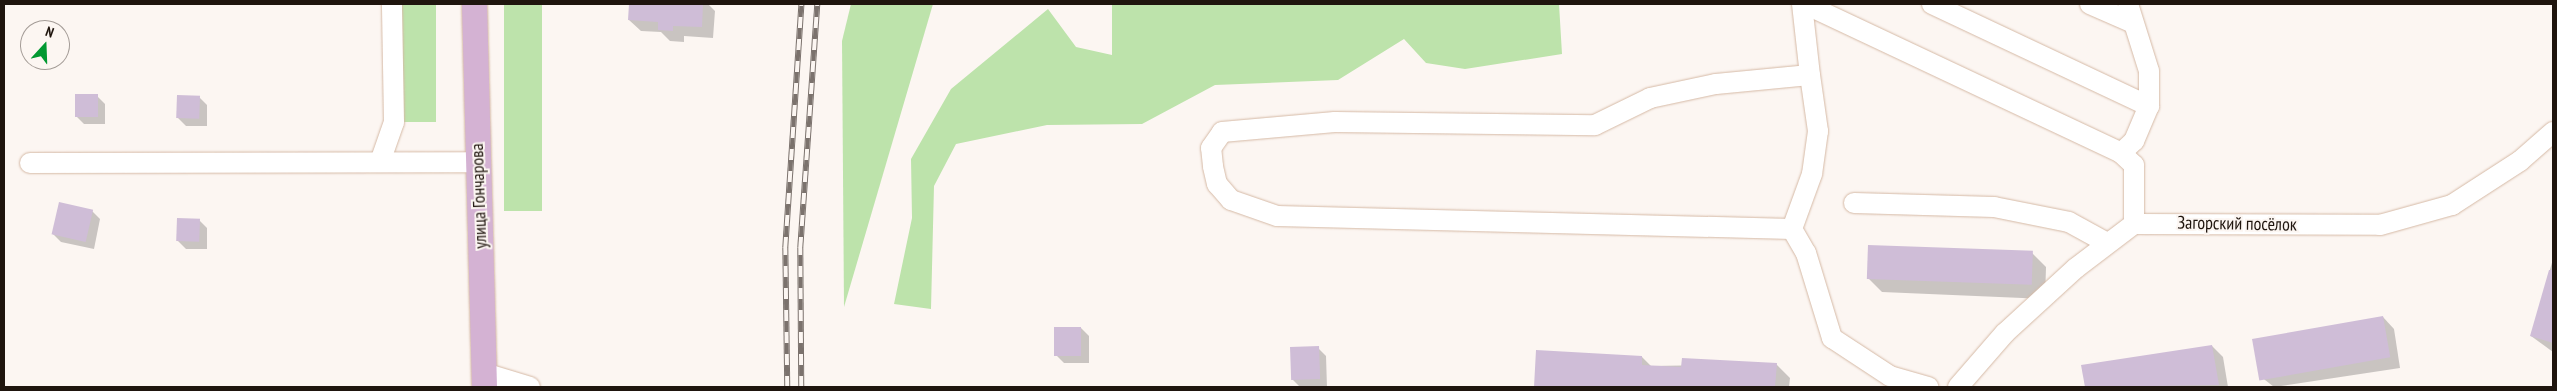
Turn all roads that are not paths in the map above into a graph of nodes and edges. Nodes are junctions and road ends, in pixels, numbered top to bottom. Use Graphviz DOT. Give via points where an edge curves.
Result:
graph roads {
  1 [pos="392,4"];
  2 [pos="474,4"];
  3 [pos="1804,4"];
  4 [pos="1932,4"];
  5 [pos="2090,4"];
  6 [pos="2129,13"];
  7 [pos="1810,75"];
  8 [pos="2149,106"];
  9 [pos="2553,132"];
  10 [pos="2121,152"];
  11 [pos="380,162"];
  12 [pos="478,162"];
  13 [pos="30,164"];
  14 [pos="1854,204"];
  15 [pos="2134,224"];
  16 [pos="1792,229"];
  17 [pos="2107,243"];
  18 [pos="484,380"];
  19 [pos="1962,383"];
  20 [pos="530,387"];
  21 [pos="1929,387"];
  1 -- 11 [label="street" via="394,122"];
  2 -- 12 [label="main road, улица Гончарова"];
  3 -- 7 [label="street"];
  3 -- 10 [label="street"];
  4 -- 8 [label="street"];
  5 -- 6 [label="street"];
  6 -- 8 [label="street" via="2149,71"];
  7 -- 16 [label="street" via="1818,131 1812,174"];
  7 -- 16 [label="street" via="1716,84 1650,98 1595,125 1335,122 1222,132 1211,148 1217,184 1231,200 1277,216"];
  8 -- 10 [label="street" via="2134,141"];
  9 -- 15 [label="street, Загорский посёлок" via="2520,161 2452,205 2397,221"];
  10 -- 15 [label="street" via="2134,165"];
  11 -- 12 [label="street"];
  11 -- 13 [label="street"];
  12 -- 18 [label="main road, улица Гончарова"];
  14 -- 17 [label="street" via="1994,207 2069,222"];
  15 -- 17 [label="street"];
  16 -- 21 [label="street" via="1806,254 1832,338 1890,376"];
  17 -- 19 [label="street" via="2005,333"];
  18 -- 20 [label="street"];
  19 -- 21 [label="street"];
}
